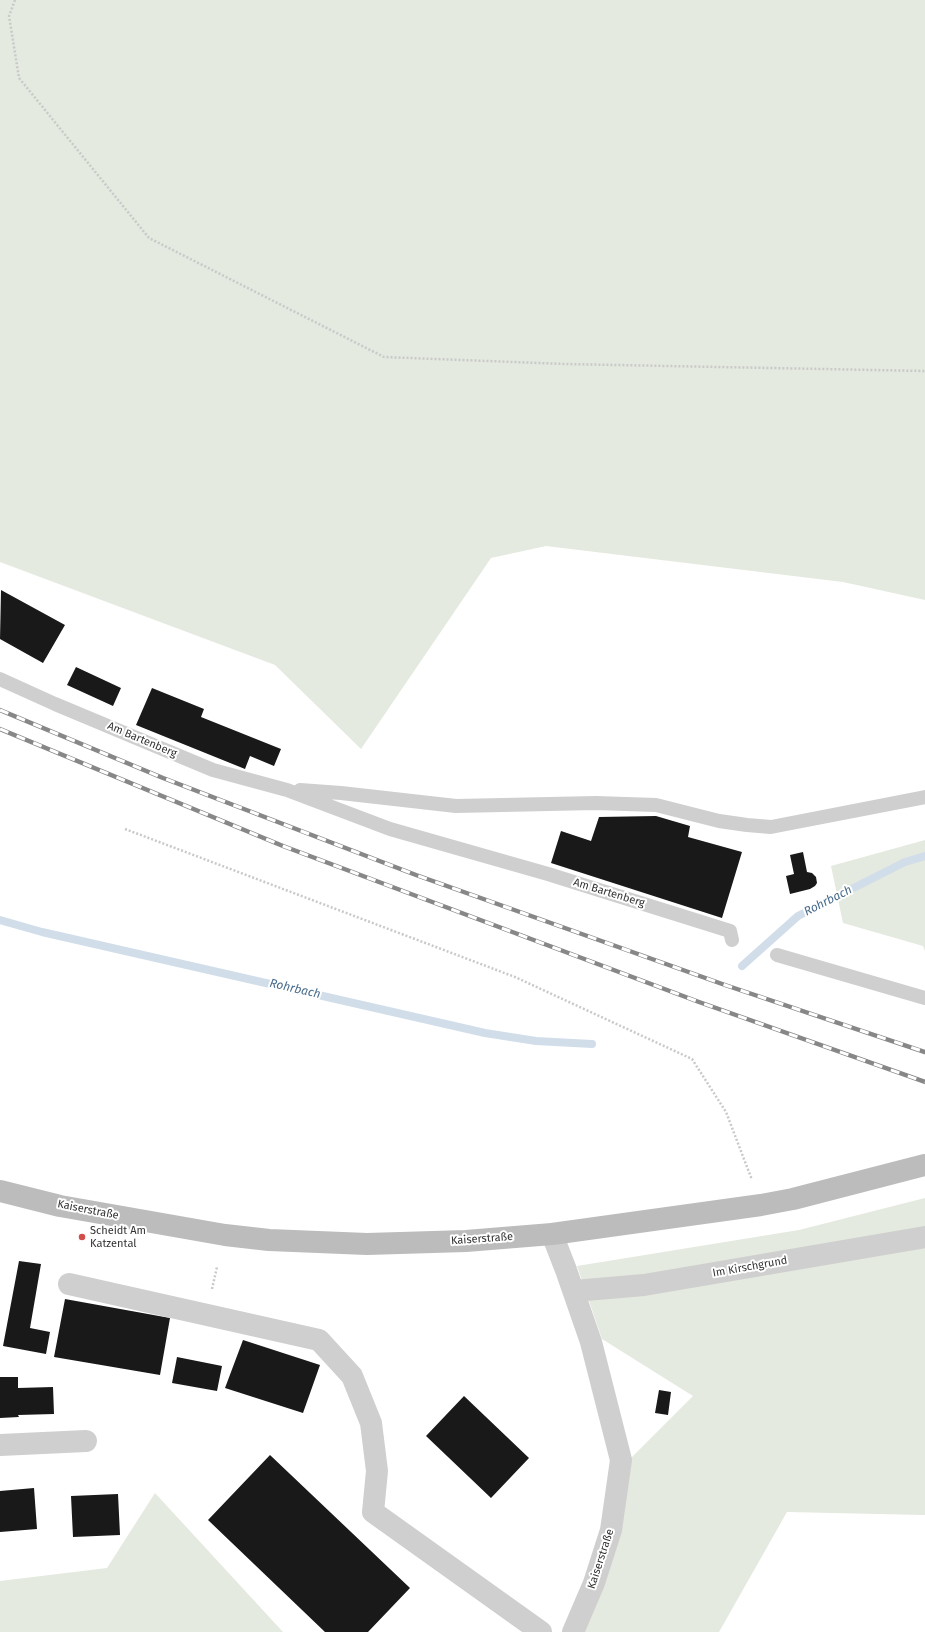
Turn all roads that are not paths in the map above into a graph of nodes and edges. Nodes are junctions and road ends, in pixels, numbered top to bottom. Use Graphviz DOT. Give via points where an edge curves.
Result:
graph roads {
  1 [pos="0,679"];
  2 [pos="287,790"];
  3 [pos="925,797"];
  4 [pos="732,940"];
  5 [pos="777,955"];
  6 [pos="925,998"];
  7 [pos="925,1165"];
  8 [pos="0,1191"];
  9 [pos="552,1234"];
  10 [pos="925,1237"];
  11 [pos="69,1284"];
  12 [pos="574,1291"];
  13 [pos="86,1441"];
  14 [pos="0,1445"];
  15 [pos="541,1632"];
  16 [pos="573,1632"];
  1 -- 2 [label="lane, Am Bartenberg" via="213,770"];
  2 -- 3 [label="lane, Am Bartenberg" via="341,793 456,806 596,803 656,805 719,821 771,826"];
  2 -- 4 [label="lane, Am Bartenberg" via="390,829 730,930"];
  5 -- 6 [label="lane"];
  7 -- 9 [label="main road" via="761,1205"];
  8 -- 9 [label="main road, Kaiserstraße" via="60,1206 225,1235 269,1240 367,1244 466,1241"];
  9 -- 12 [label="street, Kaiserstraße"];
  10 -- 12 [label="street, Im Kirschgrund" via="644,1285"];
  11 -- 15 [label="street" via="319,1340 352,1376 371,1423 377,1471 373,1512"];
  12 -- 16 [label="street, Kaiserstraße" via="591,1342 621,1460 611,1530 594,1583"];
  13 -- 14 [label="street"];
}
